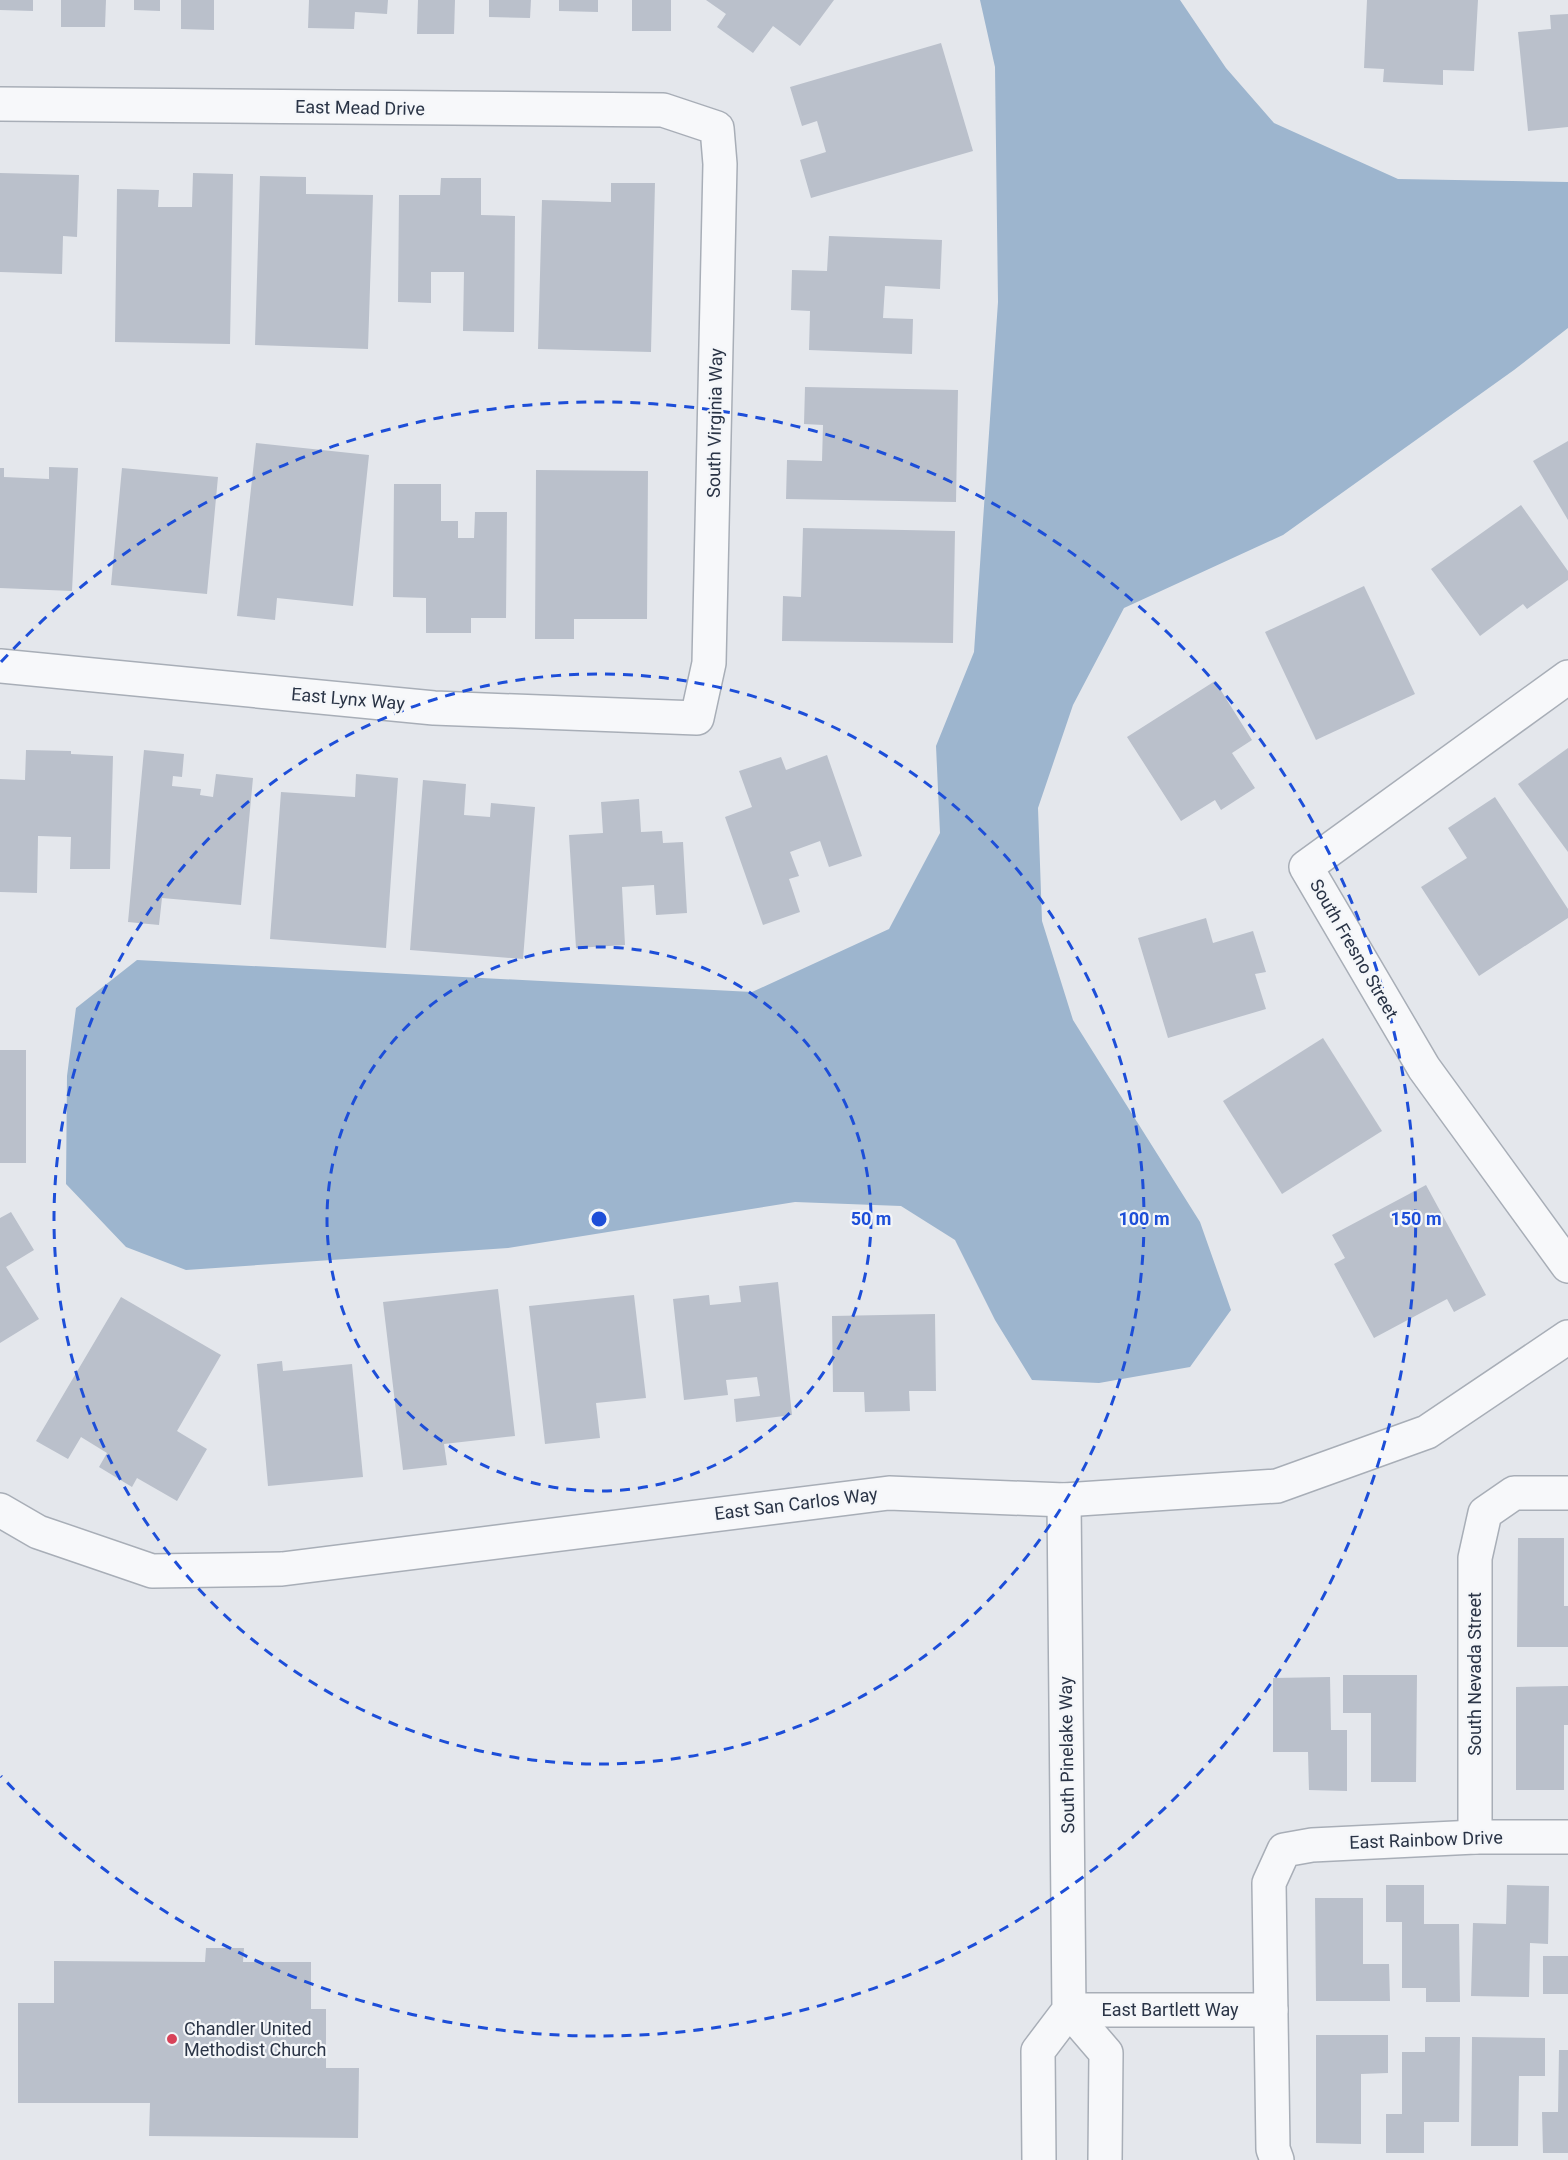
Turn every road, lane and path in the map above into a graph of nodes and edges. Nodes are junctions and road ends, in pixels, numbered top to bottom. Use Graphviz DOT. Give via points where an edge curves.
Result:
graph roads {
  1 [pos="0,104"];
  2 [pos="717,128"];
  3 [pos="0,666"];
  4 [pos="1568,677"];
  5 [pos="697,718"];
  6 [pos="1568,1266"];
  7 [pos="1568,1338"];
  8 [pos="1568,1493"];
  9 [pos="1064,1500"];
  10 [pos="0,1510"];
  11 [pos="1475,1837"];
  12 [pos="1568,1837"];
  13 [pos="1069,2010"];
  14 [pos="1271,2010"];
  15 [pos="1038,2160"];
  16 [pos="1106,2160"];
  17 [pos="1277,2160"];
  1 -- 2 [label="street, East Mead Drive" via="663,110"];
  2 -- 5 [label="street, South Virginia Way" via="720,164 709,663"];
  3 -- 5 [label="street, East Lynx Way" via="434,708"];
  4 -- 6 [label="street, South Fresno Street" via="1306,867 1424,1068"];
  7 -- 9 [label="street, East San Carlos Way" via="1427,1432 1277,1486"];
  8 -- 11 [label="street, South Nevada Street" via="1514,1493 1485,1513 1475,1558"];
  9 -- 10 [label="street, East San Carlos Way" via="889,1492 282,1569 152,1571 38,1532"];
  9 -- 13 [label="street, South Pinelake Way"];
  11 -- 12 [label="street, East Rainbow Drive"];
  11 -- 14 [label="street, East Rainbow Drive" via="1312,1845 1284,1851 1269,1883"];
  13 -- 14 [label="street, East Bartlett Way"];
  13 -- 15 [label="street" via="1038,2051"];
  13 -- 16 [label="street" via="1106,2053"];
  14 -- 17 [label="street" via="1273,2149"];
}
